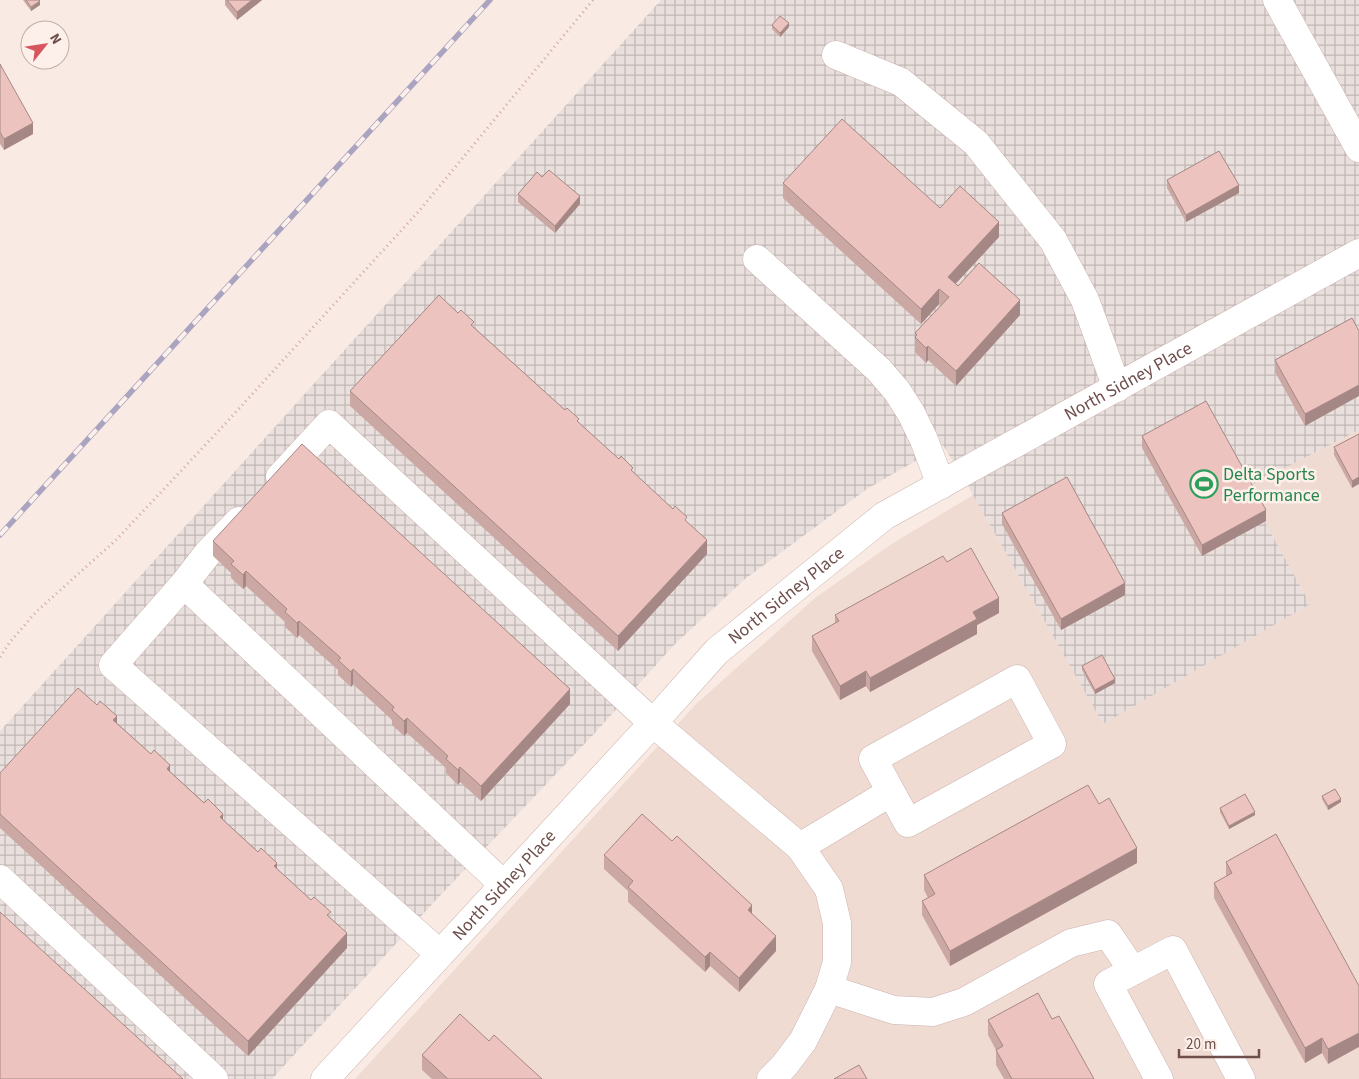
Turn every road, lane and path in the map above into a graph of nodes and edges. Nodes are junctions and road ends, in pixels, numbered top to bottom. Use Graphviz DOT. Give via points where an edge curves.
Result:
graph roads {
  1 [pos="593,0"];
  2 [pos="1277,0"];
  3 [pos="836,55"];
  4 [pos="1359,148"];
  5 [pos="1359,253"];
  6 [pos="757,259"];
  7 [pos="1117,388"];
  8 [pos="941,485"];
  9 [pos="184,584"];
  10 [pos="0,658"];
  11 [pos="653,723"];
  12 [pos="891,792"];
  13 [pos="800,847"];
  14 [pos="0,879"];
  15 [pos="504,885"];
  16 [pos="440,954"];
  17 [pos="1134,971"];
  18 [pos="829,989"];
  19 [pos="214,1079"];
  20 [pos="325,1079"];
  21 [pos="771,1079"];
  22 [pos="1158,1079"];
  23 [pos="1241,1079"];
  1 -- 10 [label="path" via="419,211 116,540 36,612"];
  2 -- 4 [label="street"];
  3 -- 7 [label="street" via="901,82 976,143 1052,240 1085,300"];
  5 -- 7 [label="street, North Sidney Place"];
  6 -- 8 [label="street" via="897,390 924,440"];
  7 -- 8 [label="street, North Sidney Place"];
  8 -- 11 [label="street, North Sidney Place" via="884,516 717,650"];
  9 -- 11 [label="street" via="208,553 329,424"];
  9 -- 15 [label="street"];
  9 -- 16 [label="street" via="113,665"];
  11 -- 13 [label="street"];
  11 -- 15 [label="street, North Sidney Place"];
  12 -- 12 [label="street" via="873,759 1017,679 1052,744 908,822"];
  12 -- 13 [label="street"];
  13 -- 18 [label="street" via="829,889 837,923 836,962"];
  14 -- 19 [label="street"];
  15 -- 16 [label="street, North Sidney Place"];
  16 -- 20 [label="street, North Sidney Place"];
  17 -- 18 [label="street" via="1108,934 1071,943 964,1002 934,1012 894,1010"];
  17 -- 22 [label="street" via="1108,984"];
  17 -- 23 [label="street" via="1173,950"];
  18 -- 21 [label="street" via="803,1041"];
}
